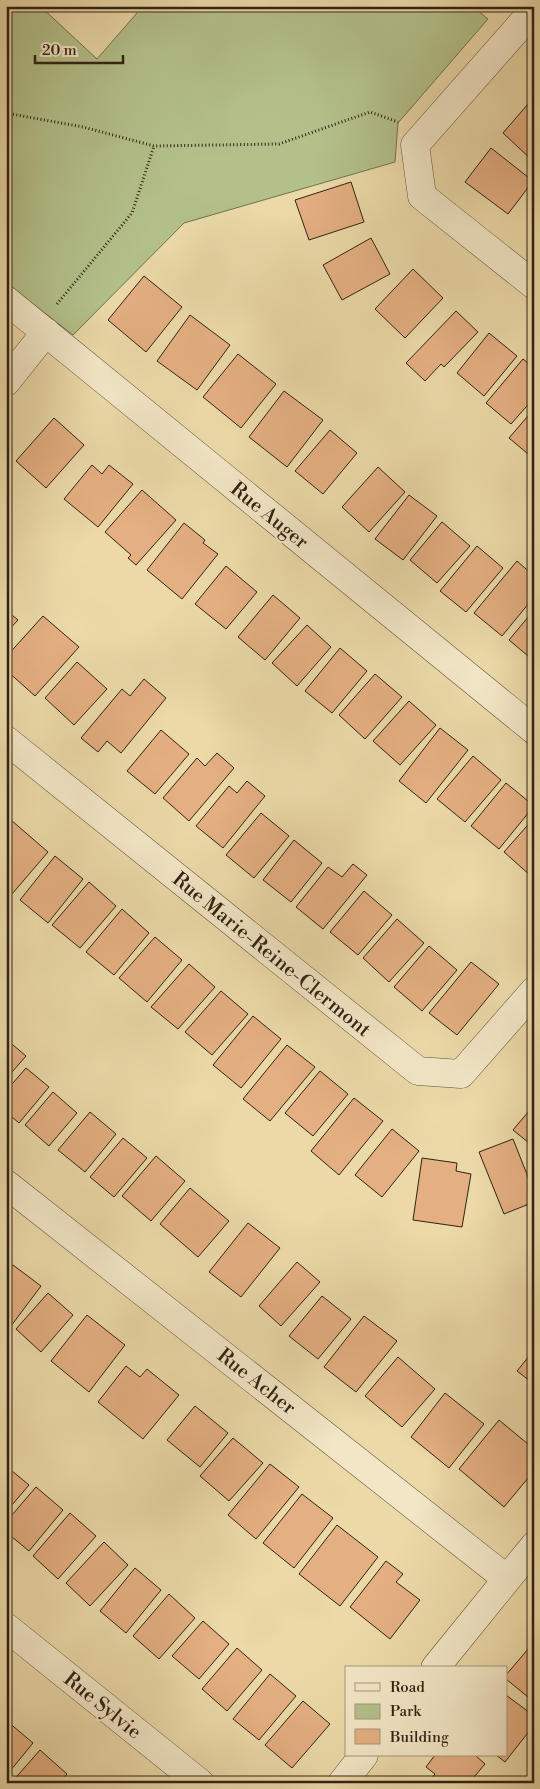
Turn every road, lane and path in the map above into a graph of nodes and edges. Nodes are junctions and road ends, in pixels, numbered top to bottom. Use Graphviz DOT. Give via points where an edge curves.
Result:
graph roads {
  1 [pos="534,10"];
  2 [pos="6,113"];
  3 [pos="422,137"];
  4 [pos="154,146"];
  5 [pos="534,285"];
  6 [pos="6,300"];
  7 [pos="42,329"];
  8 [pos="6,382"];
  9 [pos="534,730"];
  10 [pos="6,740"];
  11 [pos="534,991"];
  12 [pos="6,1184"];
  13 [pos="534,1546"];
  14 [pos="507,1579"];
  15 [pos="6,1627"];
  16 [pos="437,1666"];
  17 [pos="363,1756"];
  18 [pos="200,1783"];
  19 [pos="342,1783"];
  1 -- 3 [label="street"];
  2 -- 4 [label="path" via="84,127"];
  3 -- 4 [label="path" via="403,124 370,112 279,144"];
  3 -- 5 [label="street" via="415,145 422,196"];
  4 -- 7 [label="path" via="132,213"];
  6 -- 7 [label="street, Rue Auger"];
  7 -- 8 [label="street"];
  7 -- 9 [label="street, Rue Auger"];
  10 -- 11 [label="street, Rue Marie-Reine-Clermont" via="418,1071 461,1074"];
  12 -- 14 [label="street, Rue Acher"];
  13 -- 14 [label="street"];
  14 -- 16 [label="street"];
  15 -- 18 [label="street, Rue Sylvie"];
  17 -- 19 [label="street"];
}
